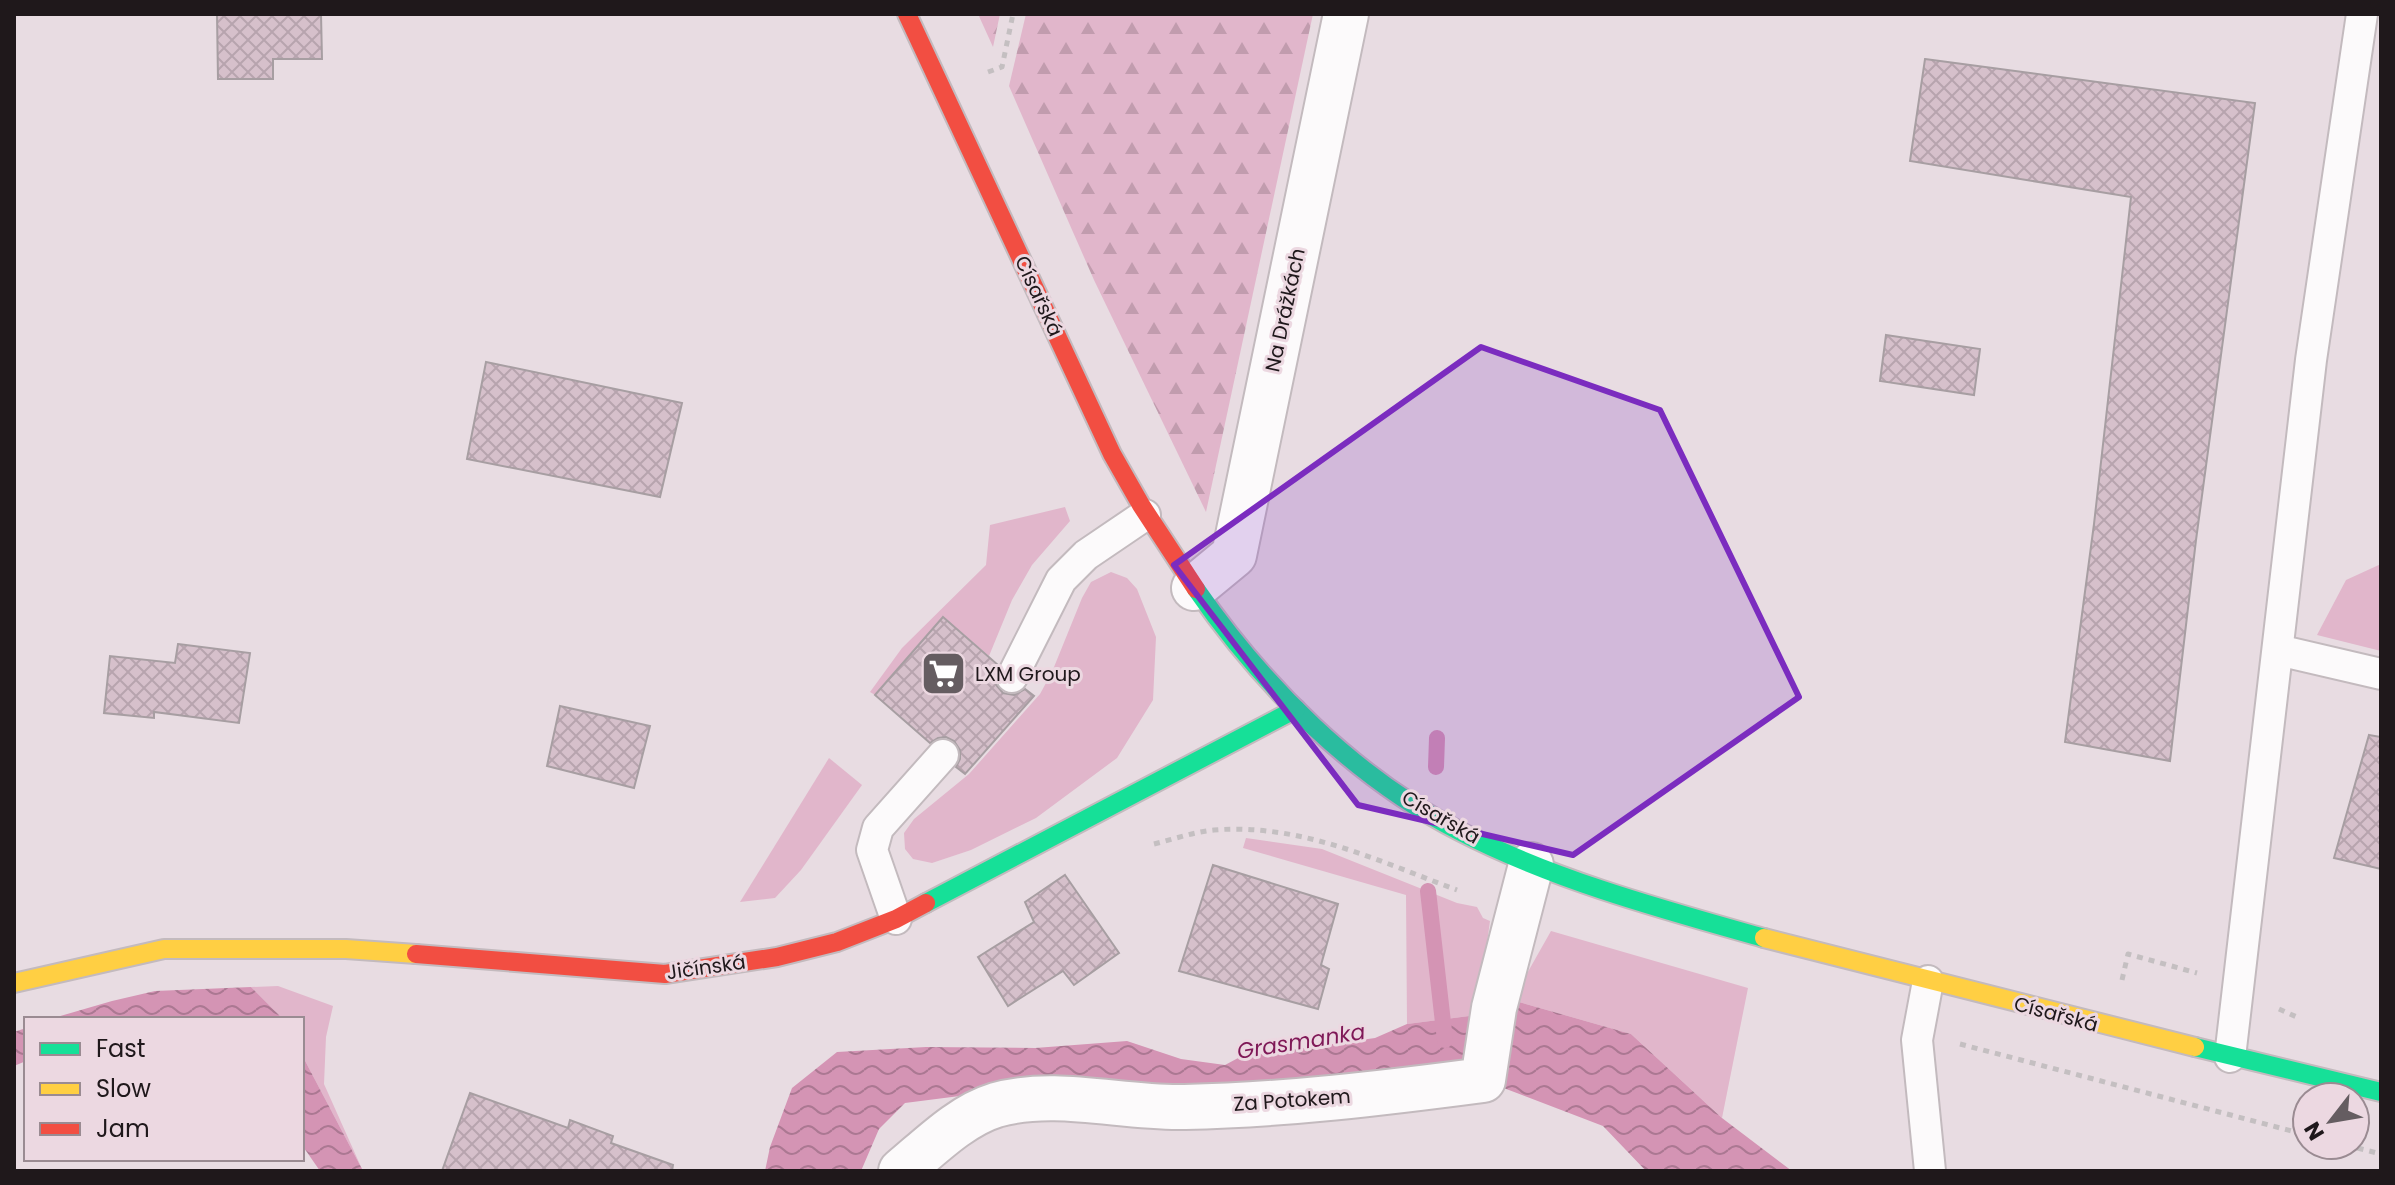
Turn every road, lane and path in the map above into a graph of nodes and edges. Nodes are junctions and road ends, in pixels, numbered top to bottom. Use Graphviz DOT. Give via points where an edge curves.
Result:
graph roads {
  1 [pos="907,14"];
  2 [pos="1346,14"];
  3 [pos="2362,14"];
  4 [pos="1145,515"];
  5 [pos="1194,588"];
  6 [pos="2278,650"];
  7 [pos="2381,674"];
  8 [pos="1012,677"];
  9 [pos="1296,709"];
  10 [pos="943,755"];
  11 [pos="1149,845"];
  12 [pos="1531,865"];
  13 [pos="1519,913"];
  14 [pos="896,919"];
  15 [pos="1928,981"];
  16 [pos="14,983"];
  17 [pos="1919,1032"];
  18 [pos="2230,1057"];
  19 [pos="2381,1092"];
  20 [pos="2291,1131"];
  21 [pos="901,1171"];
  22 [pos="1930,1171"];
  1 -- 4 [label="street, Císařská"];
  2 -- 5 [label="street, Na Drážkách" via="1234,555"];
  3 -- 6 [label="lane" via="2311,360"];
  4 -- 5 [label="street, Císařská"];
  4 -- 8 [label="lane" via="1086,555 1061,580"];
  5 -- 9 [label="street, Císařská" via="1242,652"];
  6 -- 7 [label="lane"];
  6 -- 18 [label="lane"];
  9 -- 12 [label="street, Císařská" via="1414,805"];
  9 -- 14 [label="street, Jičínská"];
  10 -- 14 [label="lane" via="878,828 872,850"];
  11 -- 13 [label="path" via="1211,830 1270,831 1325,840"];
  12 -- 13 [label="street, Za Potokem"];
  12 -- 15 [label="street, Císařská" via="1687,918"];
  13 -- 21 [label="street, Za Potokem" via="1494,1008 1483,1082 1183,1107 1041,1098 995,1105 964,1120"];
  14 -- 16 [label="street, Jičínská" via="777,957 665,974 346,949 164,949"];
  15 -- 17 [label="lane"];
  15 -- 18 [label="street, Císařská"];
  17 -- 20 [label="path"];
  17 -- 22 [label="lane"];
  18 -- 19 [label="street, Císařská"];
}
